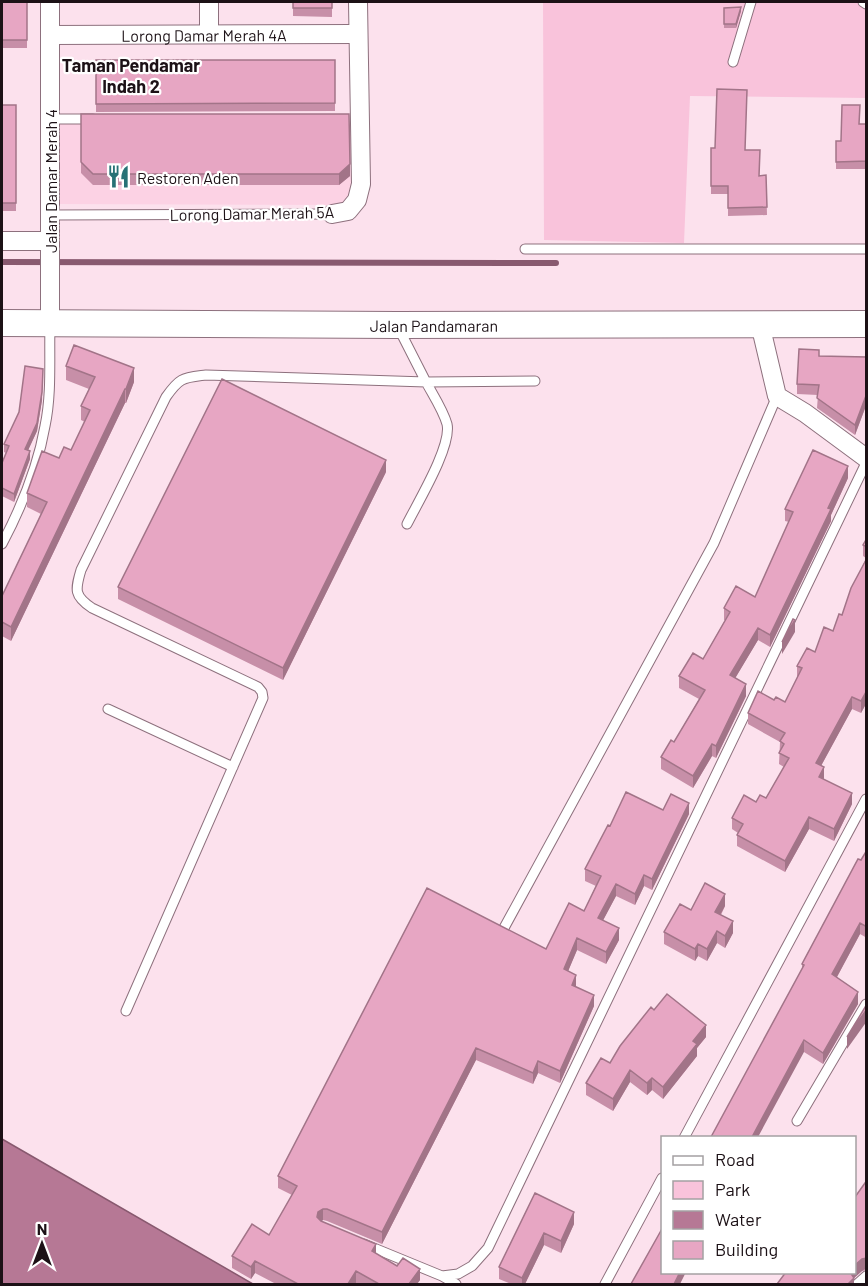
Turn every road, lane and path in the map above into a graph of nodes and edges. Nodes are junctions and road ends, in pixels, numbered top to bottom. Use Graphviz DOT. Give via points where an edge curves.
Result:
graph roads {
  1 [pos="50,2"];
  2 [pos="209,2"];
  3 [pos="358,2"];
  4 [pos="751,2"];
  5 [pos="50,34"];
  6 [pos="209,34"];
  7 [pos="358,34"];
  8 [pos="733,62"];
  9 [pos="98,118"];
  10 [pos="50,119"];
  11 [pos="332,214"];
  12 [pos="50,215"];
  13 [pos="2,241"];
  14 [pos="50,248"];
  15 [pos="525,249"];
  16 [pos="867,249"];
  17 [pos="2,324"];
  18 [pos="50,324"];
  19 [pos="760,324"];
  20 [pos="867,324"];
  21 [pos="397,325"];
  22 [pos="535,381"];
  23 [pos="426,382"];
  24 [pos="777,396"];
  25 [pos="867,458"];
  26 [pos="867,463"];
  27 [pos="407,524"];
  28 [pos="2,544"];
  29 [pos="108,709"];
  30 [pos="233,767"];
  31 [pos="867,799"];
  32 [pos="504,928"];
  33 [pos="867,1004"];
  34 [pos="126,1011"];
  35 [pos="796,1121"];
  36 [pos="685,1136"];
  37 [pos="661,1182"];
  38 [pos="357,1241"];
  39 [pos="442,1276"];
  40 [pos="867,1276"];
  41 [pos="456,1284"];
  42 [pos="605,1284"];
  43 [pos="858,1284"];
  1 -- 5 [label="street, Jalan Damar Merah 4"];
  2 -- 6 [label="street"];
  3 -- 7 [label="street, Lorong Damar Merah 5A"];
  4 -- 8 [label="lane"];
  5 -- 6 [label="street, Lorong Damar Merah 4A"];
  5 -- 10 [label="street, Jalan Damar Merah 4"];
  6 -- 7 [label="street, Lorong Damar Merah 4A"];
  7 -- 11 [label="street, Lorong Damar Merah 5A" via="353,118 361,184 357,200 348,211"];
  9 -- 10 [label="lane"];
  10 -- 12 [label="street, Jalan Damar Merah 4"];
  11 -- 12 [label="lane, Lorong Damar Merah 5A"];
  12 -- 14 [label="street, Jalan Damar Merah 4"];
  13 -- 14 [label="street"];
  14 -- 18 [label="street, Jalan Damar Merah 4"];
  15 -- 16 [label="lane"];
  17 -- 18 [label="main road, Jalan Pandamaran"];
  18 -- 21 [label="main road, Jalan Pandamaran"];
  18 -- 28 [label="lane" via="45,426 32,474"];
  19 -- 20 [label="main road, Jalan Pandamaran"];
  19 -- 21 [label="main road, Jalan Pandamaran"];
  19 -- 24 [label="street"];
  21 -- 23 [label="lane"];
  22 -- 23 [label="lane"];
  23 -- 27 [label="lane" via="447,425 447,440"];
  23 -- 30 [label="lane" via="206,375 176,383 166,397 81,570 78,592 80,601 92,609 258,687 263,698"];
  24 -- 25 [label="street"];
  24 -- 32 [label="lane" via="714,543"];
  26 -- 39 [label="lane" via="488,1248 472,1266 458,1274"];
  29 -- 30 [label="lane"];
  30 -- 34 [label="lane"];
  31 -- 36 [label="lane"];
  33 -- 35 [label="lane"];
  37 -- 42 [label="lane"];
  38 -- 39 [label="lane"];
  39 -- 41 [label="lane"];
  40 -- 43 [label="lane"];
}
